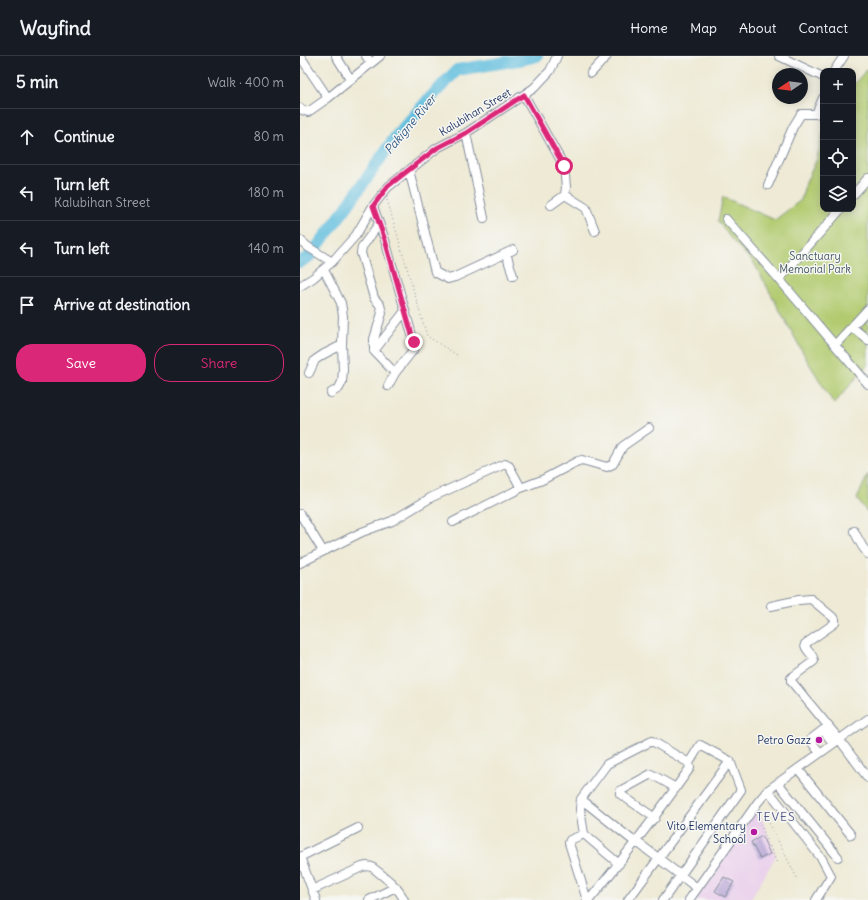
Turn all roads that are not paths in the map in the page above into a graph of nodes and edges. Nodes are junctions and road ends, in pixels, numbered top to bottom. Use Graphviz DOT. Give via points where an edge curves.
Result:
graph roads {
  1 [pos="300,56"];
  2 [pos="336,56"];
  3 [pos="366,56"];
  4 [pos="380,56"];
  5 [pos="557,56"];
  6 [pos="607,56"];
  7 [pos="779,56"];
  8 [pos="844,56"];
  9 [pos="371,64"];
  10 [pos="836,68"];
  11 [pos="591,73"];
  12 [pos="820,76"];
  13 [pos="351,80"];
  14 [pos="524,95"];
  15 [pos="328,98"];
  16 [pos="820,104"];
  17 [pos="300,108"];
  18 [pos="466,133"];
  19 [pos="409,170"];
  20 [pos="868,178"];
  21 [pos="768,185"];
  22 [pos="856,192"];
  23 [pos="566,196"];
  24 [pos="551,205"];
  25 [pos="373,206"];
  26 [pos="838,212"];
  27 [pos="484,218"];
  28 [pos="726,219"];
  29 [pos="379,224"];
  30 [pos="596,231"];
  31 [pos="300,240"];
  32 [pos="332,262"];
  33 [pos="324,270"];
  34 [pos="513,276"];
  35 [pos="780,279"];
  36 [pos="300,286"];
  37 [pos="868,309"];
  38 [pos="405,311"];
  39 [pos="852,327"];
  40 [pos="868,340"];
  41 [pos="836,345"];
  42 [pos="342,346"];
  43 [pos="374,352"];
  44 [pos="309,373"];
  45 [pos="395,373"];
  46 [pos="868,384"];
  47 [pos="388,386"];
  48 [pos="331,393"];
  49 [pos="649,428"];
  50 [pos="521,488"];
  51 [pos="300,514"];
  52 [pos="453,522"];
  53 [pos="854,531"];
  54 [pos="323,551"];
  55 [pos="868,554"];
  56 [pos="300,563"];
  57 [pos="771,606"];
  58 [pos="868,719"];
  59 [pos="834,739"];
  60 [pos="820,753"];
  61 [pos="730,761"];
  62 [pos="689,763"];
  63 [pos="798,769"];
  64 [pos="868,778"];
  65 [pos="778,783"];
  66 [pos="676,788"];
  67 [pos="768,790"];
  68 [pos="581,799"];
  69 [pos="655,818"];
  70 [pos="358,828"];
  71 [pos="584,834"];
  72 [pos="851,835"];
  73 [pos="636,843"];
  74 [pos="300,857"];
  75 [pos="838,857"];
  76 [pos="658,860"];
  77 [pos="619,864"];
  78 [pos="680,878"];
  79 [pos="396,888"];
  80 [pos="312,890"];
  81 [pos="696,891"];
  82 [pos="383,897"];
  83 [pos="316,900"];
  84 [pos="369,900"];
  85 [pos="404,900"];
  86 [pos="588,900"];
  87 [pos="628,900"];
  88 [pos="663,900"];
  89 [pos="689,900"];
  90 [pos="816,900"];
  1 -- 15 [label="street"];
  2 -- 13 [label="street"];
  3 -- 9 [label="street"];
  4 -- 9 [label="street"];
  5 -- 14 [label="street, Kalubihan Street" via="550,71"];
  6 -- 11 [label="street"];
  7 -- 12 [label="street"];
  8 -- 10 [label="street"];
  9 -- 13 [label="street"];
  13 -- 15 [label="street"];
  14 -- 18 [label="street, Kalubihan Street"];
  14 -- 23 [label="street" via="564,166"];
  15 -- 17 [label="street" via="308,112"];
  16 -- 21 [label="street" via="816,114 801,114 792,127"];
  18 -- 19 [label="street, Kalubihan Street" via="437,148"];
  18 -- 27 [label="street"];
  19 -- 25 [label="street, Kalubihan Street" via="388,186"];
  19 -- 34 [label="street" via="435,272 448,279 510,252"];
  20 -- 22 [label="street"];
  23 -- 24 [label="street"];
  23 -- 30 [label="street" via="586,208"];
  25 -- 29 [label="street"];
  25 -- 32 [label="street, Kalubihan Street" via="356,234"];
  26 -- 35 [label="street"];
  28 -- 35 [label="street"];
  29 -- 38 [label="street"];
  29 -- 43 [label="street" via="361,250 374,298 382,312 374,339"];
  31 -- 32 [label="street"];
  32 -- 33 [label="street, Kalubihan Street"];
  33 -- 36 [label="street, Kalubihan Street"];
  33 -- 42 [label="street" via="341,303"];
  35 -- 41 [label="street"];
  37 -- 39 [label="street"];
  38 -- 43 [label="street"];
  38 -- 45 [label="street" via="414,349"];
  39 -- 40 [label="street"];
  39 -- 41 [label="street"];
  41 -- 46 [label="street"];
  42 -- 44 [label="street" via="315,360"];
  42 -- 48 [label="street" via="342,382 339,388"];
  43 -- 45 [label="street"];
  45 -- 47 [label="street"];
  49 -- 50 [label="street" via="623,446 614,464 607,467 578,461"];
  50 -- 52 [label="street"];
  50 -- 54 [label="street" via="509,466 505,464 432,497 392,521"];
  51 -- 54 [label="street"];
  53 -- 55 [label="street"];
  54 -- 56 [label="street"];
  57 -- 59 [label="street" via="811,599 835,619 835,623 805,644 814,661 790,680"];
  58 -- 59 [label="street"];
  59 -- 60 [label="street"];
  59 -- 60 [label="street" via="823,730 810,740"];
  59 -- 64 [label="street"];
  60 -- 63 [label="street"];
  61 -- 62 [label="street" via="700,745"];
  61 -- 76 [label="street"];
  61 -- 78 [label="street" via="741,790"];
  62 -- 66 [label="street" via="690,768"];
  62 -- 68 [label="street" via="652,741 607,764"];
  63 -- 65 [label="street"];
  63 -- 72 [label="street"];
  65 -- 67 [label="street"];
  65 -- 75 [label="street"];
  66 -- 69 [label="street"];
  66 -- 69 [label="street" via="651,774 620,790 620,794"];
  67 -- 81 [label="street"];
  67 -- 90 [label="street" via="822,859 831,876"];
  68 -- 71 [label="street"];
  68 -- 73 [label="street"];
  69 -- 73 [label="street"];
  70 -- 74 [label="street"];
  71 -- 77 [label="street"];
  71 -- 86 [label="street" via="570,840 569,843"];
  73 -- 76 [label="street"];
  73 -- 77 [label="street"];
  74 -- 80 [label="street"];
  76 -- 78 [label="street"];
  76 -- 87 [label="street"];
  77 -- 86 [label="street"];
  78 -- 81 [label="street"];
  78 -- 88 [label="street"];
  79 -- 80 [label="street" via="372,867 367,866"];
  79 -- 82 [label="street"];
  79 -- 85 [label="street"];
  80 -- 83 [label="street"];
  81 -- 89 [label="street"];
  82 -- 84 [label="street"];
}
